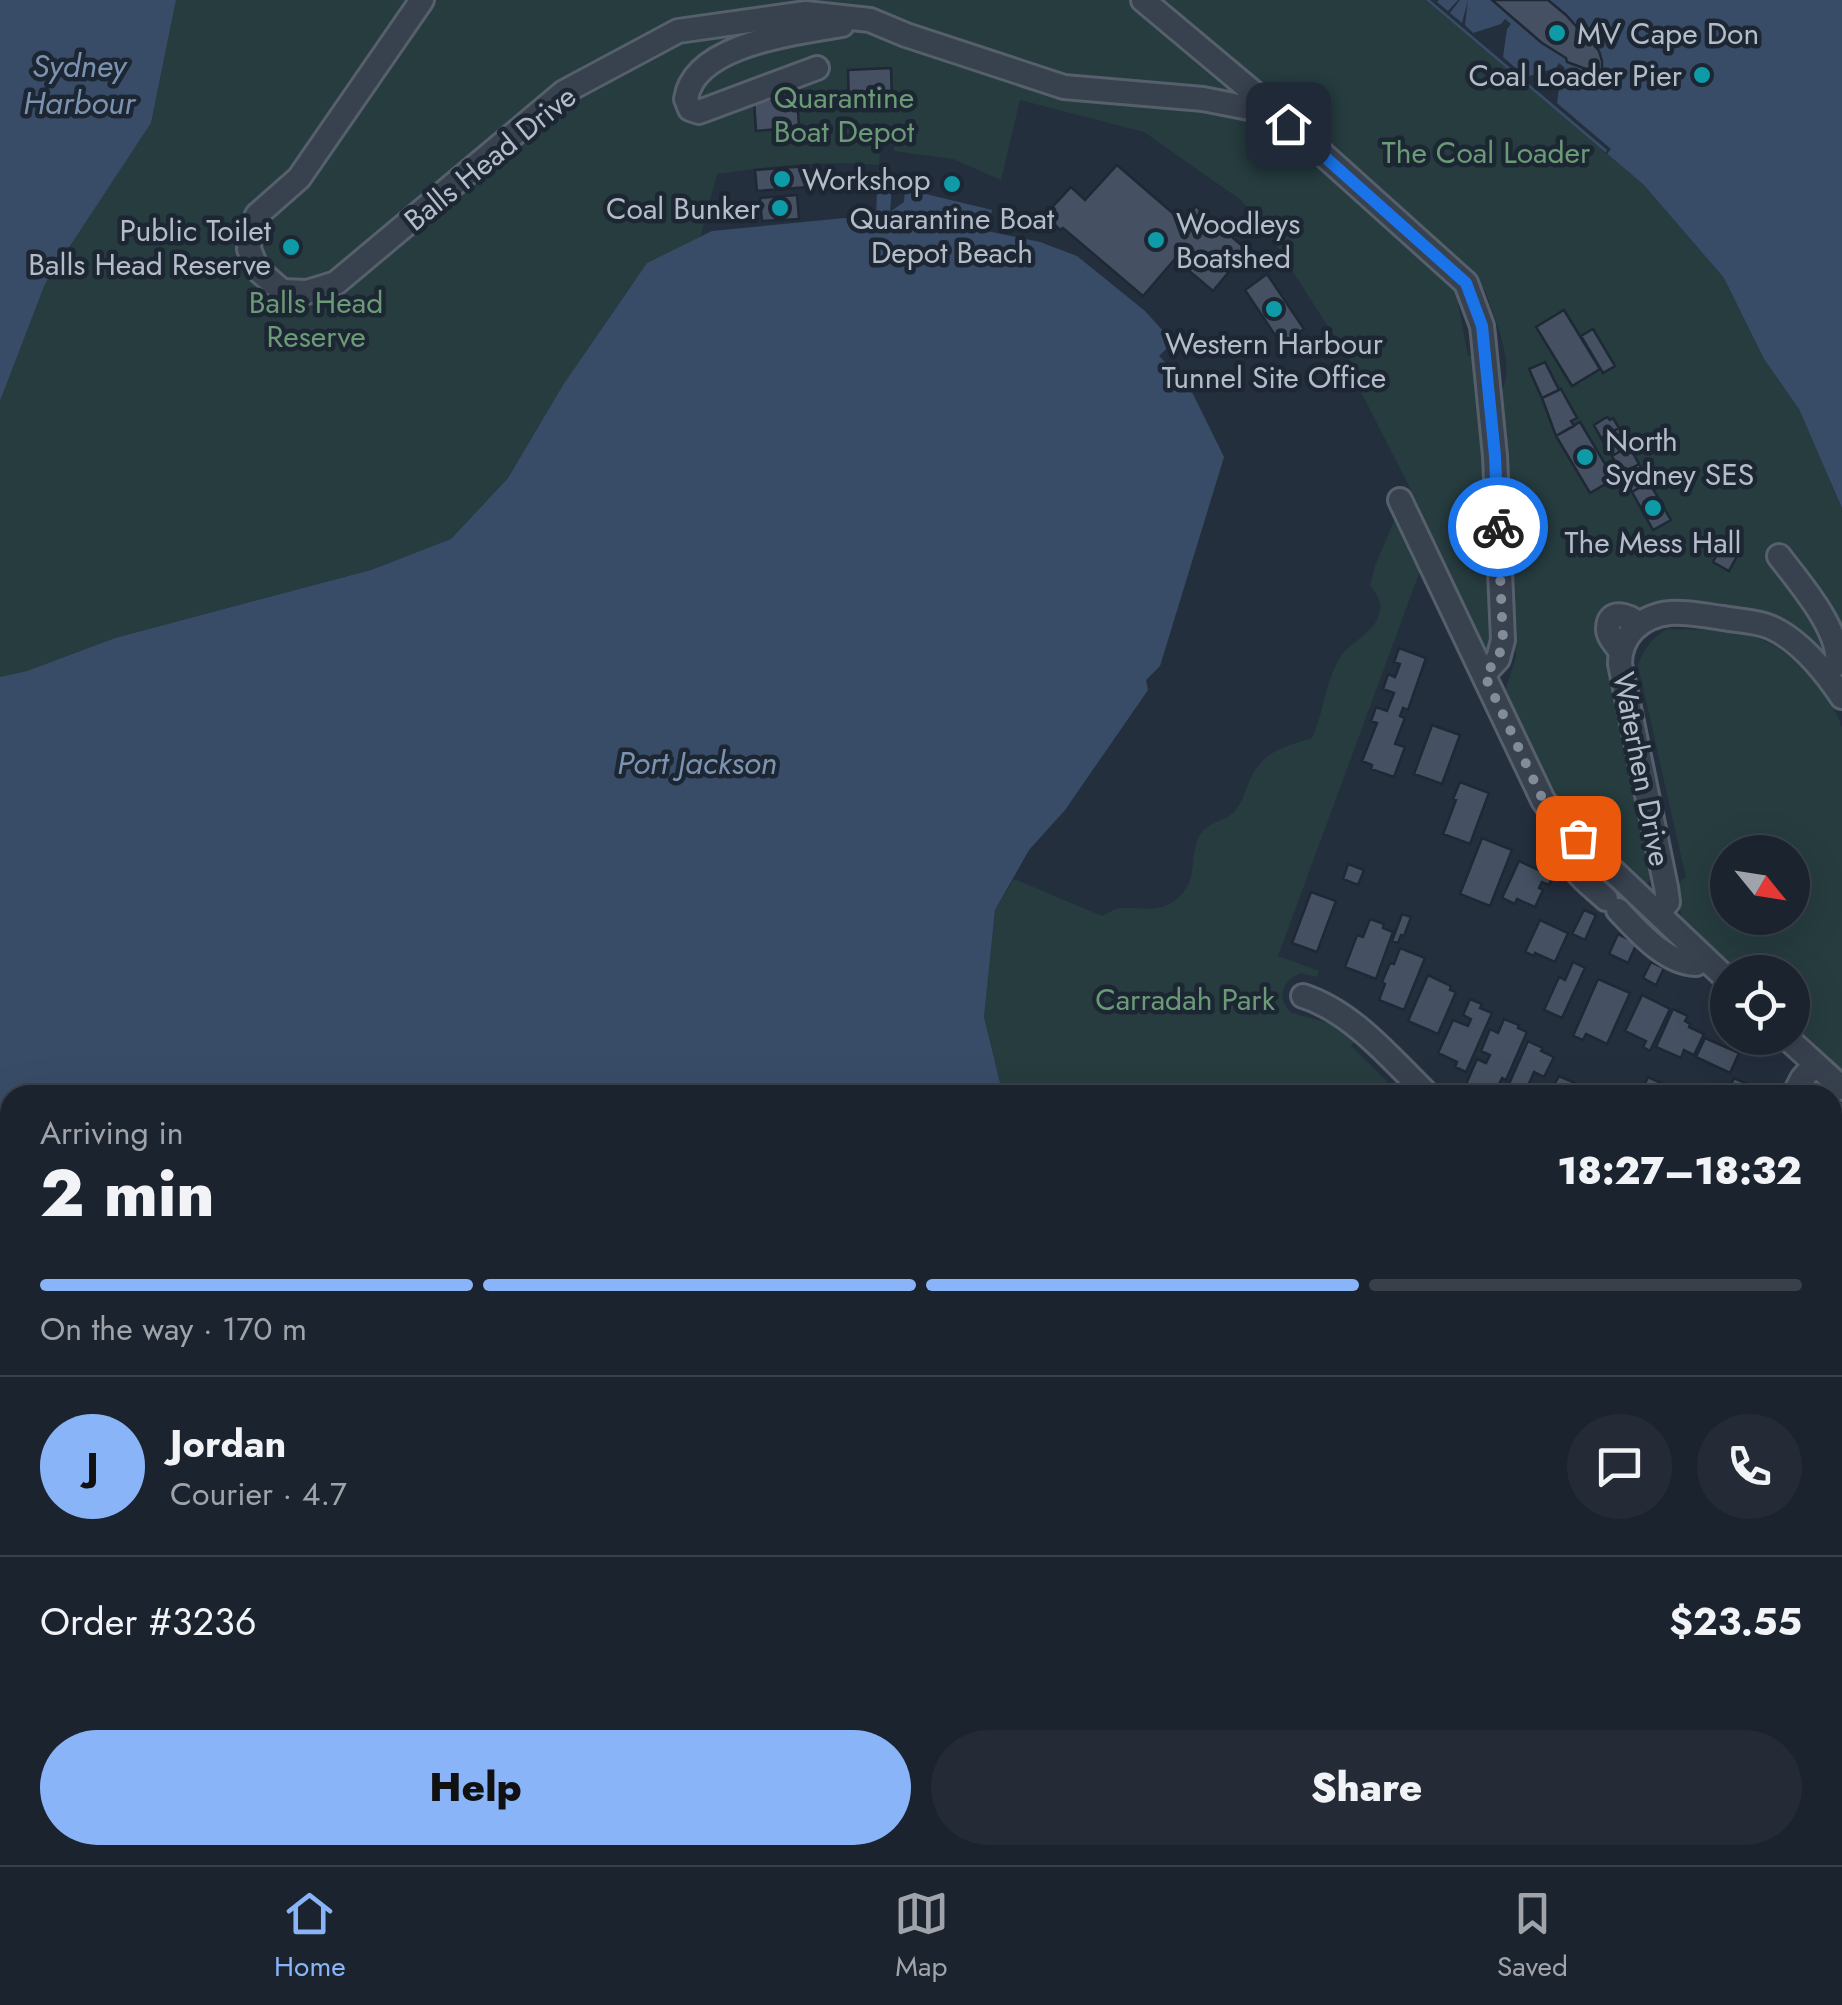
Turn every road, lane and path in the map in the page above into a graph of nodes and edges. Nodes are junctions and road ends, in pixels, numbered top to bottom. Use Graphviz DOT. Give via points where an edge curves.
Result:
graph roads {
  1 [pos="422,0"];
  2 [pos="1144,0"];
  3 [pos="870,20"];
  4 [pos="1220,65"];
  5 [pos="817,68"];
  6 [pos="1204,100"];
  7 [pos="1288,124"];
  8 [pos="1400,500"];
  9 [pos="1779,556"];
  10 [pos="1484,674"];
  11 [pos="1826,674"];
  12 [pos="1842,697"];
  13 [pos="1578,838"];
  14 [pos="1658,913"];
  15 [pos="1703,956"];
  16 [pos="1710,963"];
  17 [pos="1303,996"];
  18 [pos="1806,1055"];
  19 [pos="1816,1064"];
  20 [pos="1417,1085"];
  21 [pos="1799,1085"];
  22 [pos="1839,1085"];
  1 -- 3 [label="street, Balls Head Drive" via="298,178 258,215 248,249 257,269 282,291 336,283 564,92 678,31 806,13"];
  2 -- 4 [label="street, Balls Head Drive"];
  3 -- 5 [label="street" via="725,53 702,71 686,98 699,112"];
  3 -- 6 [label="street, Balls Head Drive" via="1064,87"];
  4 -- 6 [label="street"];
  4 -- 7 [label="street, Balls Head Drive"];
  6 -- 7 [label="street, Balls Head Drive" via="1254,109"];
  7 -- 10 [label="street, Balls Head Drive" via="1466,283 1482,326 1503,640 1498,660"];
  8 -- 10 [label="street"];
  9 -- 11 [label="street" via="1811,597 1836,646 1837,663"];
  10 -- 13 [label="street" via="1543,800"];
  11 -- 12 [label="street, Waterhen Drive"];
  11 -- 14 [label="street, Waterhen Drive" via="1767,625 1658,613 1629,634 1620,664 1666,886 1668,902"];
  13 -- 14 [label="street"];
  13 -- 15 [label="street" via="1571,846 1572,865 1612,905 1663,952 1696,964"];
  14 -- 15 [label="street"];
  15 -- 16 [label="street"];
  17 -- 20 [label="street" via="1324,1002 1354,1025"];
  18 -- 19 [label="street"];
  19 -- 21 [label="street"];
  19 -- 22 [label="street"];
}
